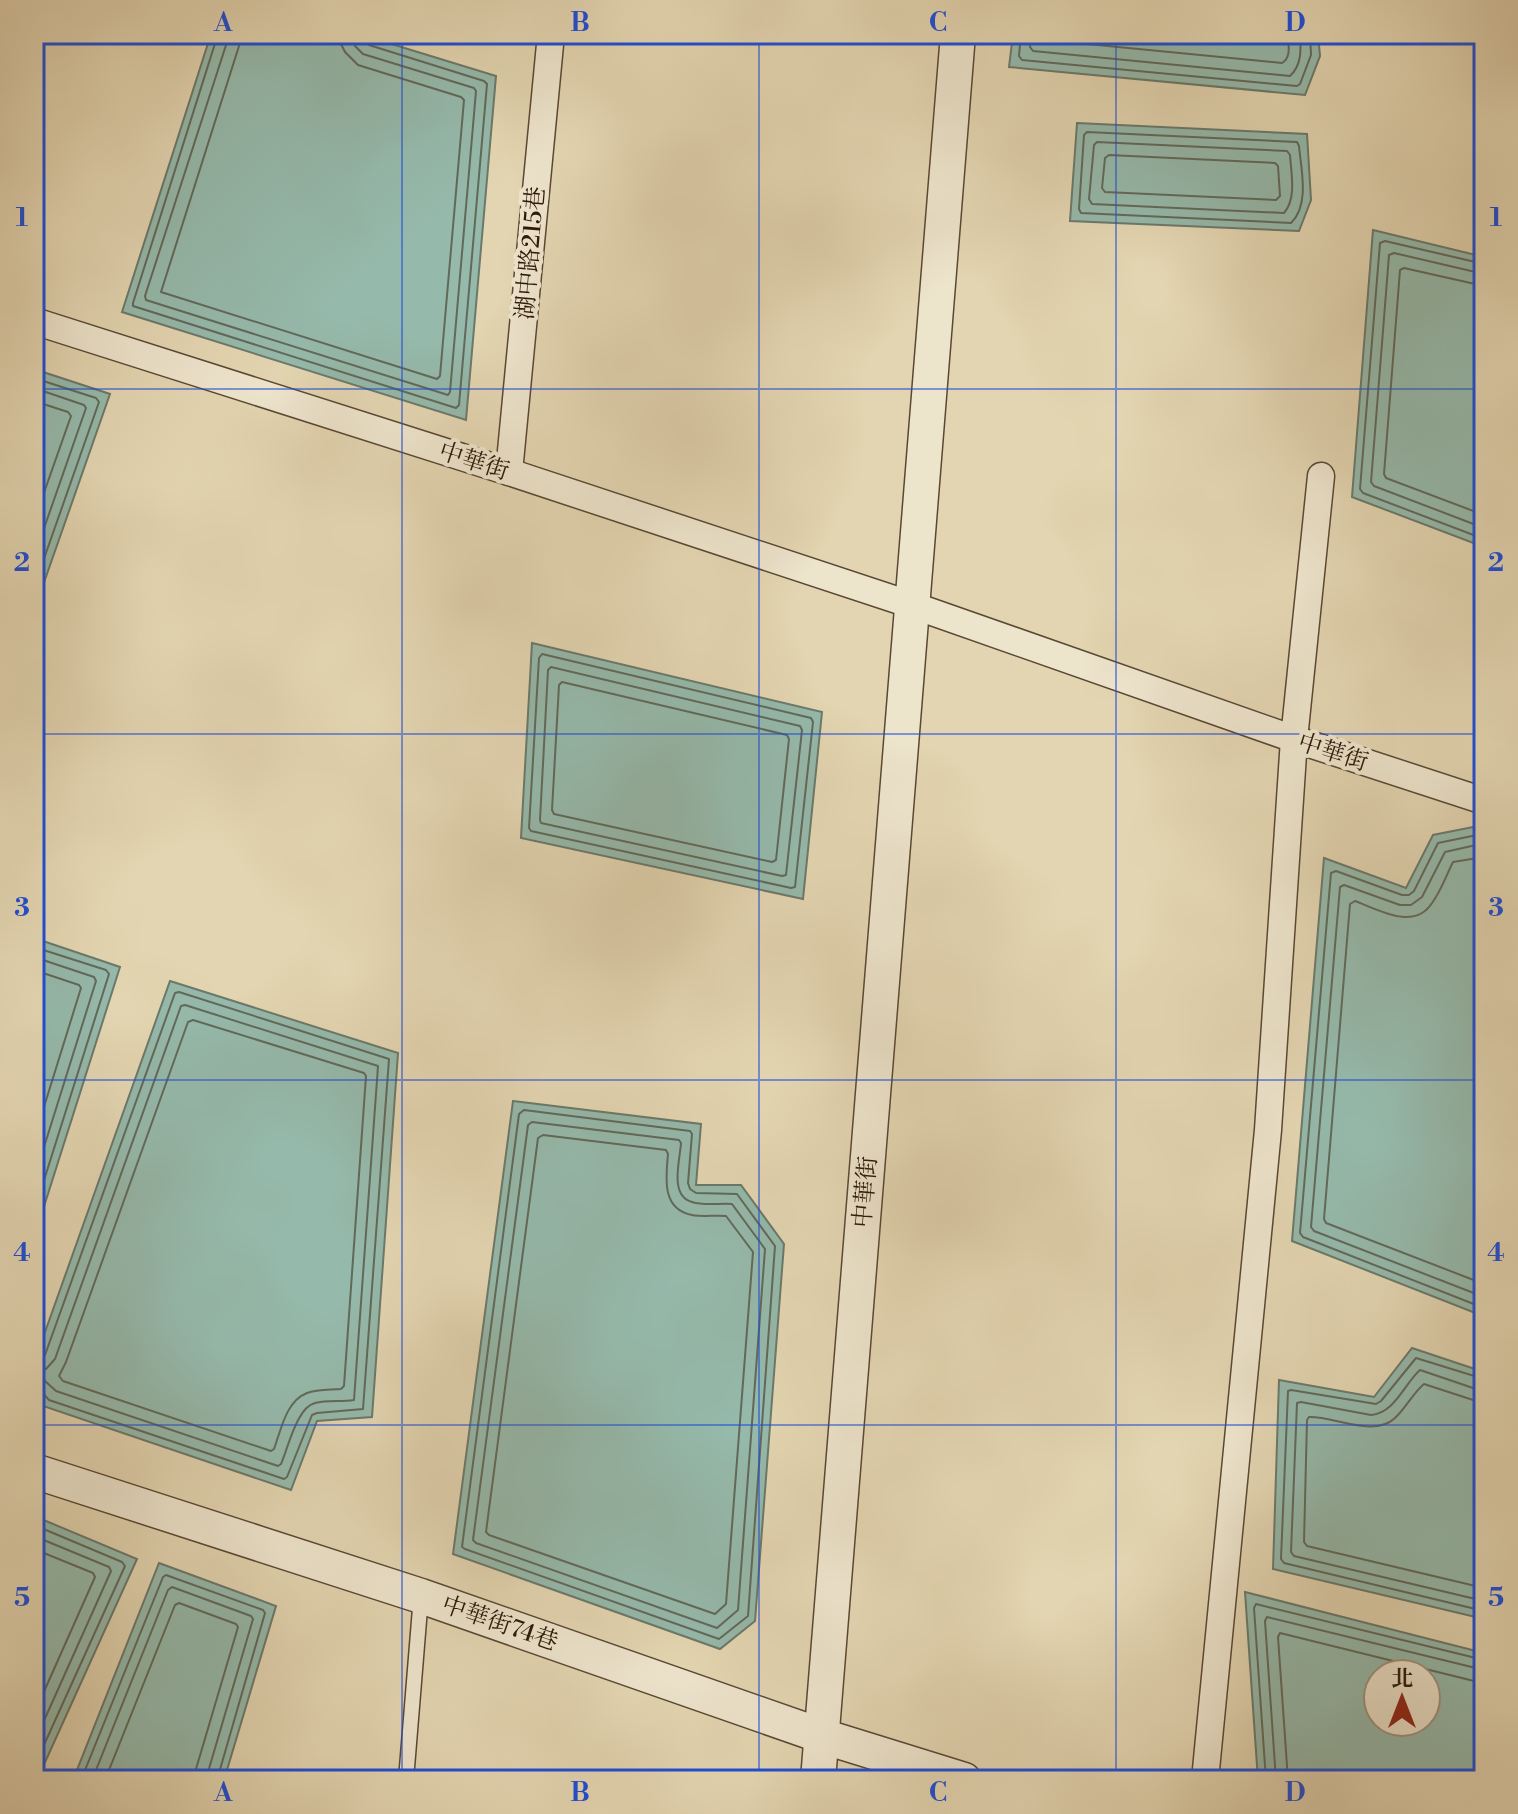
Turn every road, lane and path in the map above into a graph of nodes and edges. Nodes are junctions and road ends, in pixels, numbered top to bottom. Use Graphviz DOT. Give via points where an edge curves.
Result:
graph roads {
  1 [pos="551,34"];
  2 [pos="958,34"];
  3 [pos="34,321"];
  4 [pos="509,472"];
  5 [pos="1321,476"];
  6 [pos="912,605"];
  7 [pos="1294,739"];
  8 [pos="1484,801"];
  9 [pos="34,1471"];
  10 [pos="421,1596"];
  11 [pos="822,1736"];
  12 [pos="406,1780"];
  13 [pos="818,1780"];
  14 [pos="964,1780"];
  15 [pos="1205,1780"];
  1 -- 4 [label="street, 湖中路215巷"];
  2 -- 6 [label="street, 中華街"];
  3 -- 4 [label="street, 中華街"];
  4 -- 6 [label="street, 中華街"];
  5 -- 7 [label="street"];
  6 -- 7 [label="street, 中華街"];
  6 -- 11 [label="street, 中華街"];
  7 -- 8 [label="street, 中華街"];
  7 -- 15 [label="street" via="1268,1130"];
  9 -- 10 [label="street, 中華街74巷"];
  10 -- 11 [label="street, 中華街74巷"];
  10 -- 12 [label="lane"];
  11 -- 13 [label="street, 中華街"];
  11 -- 14 [label="street, 中華街74巷"];
}
